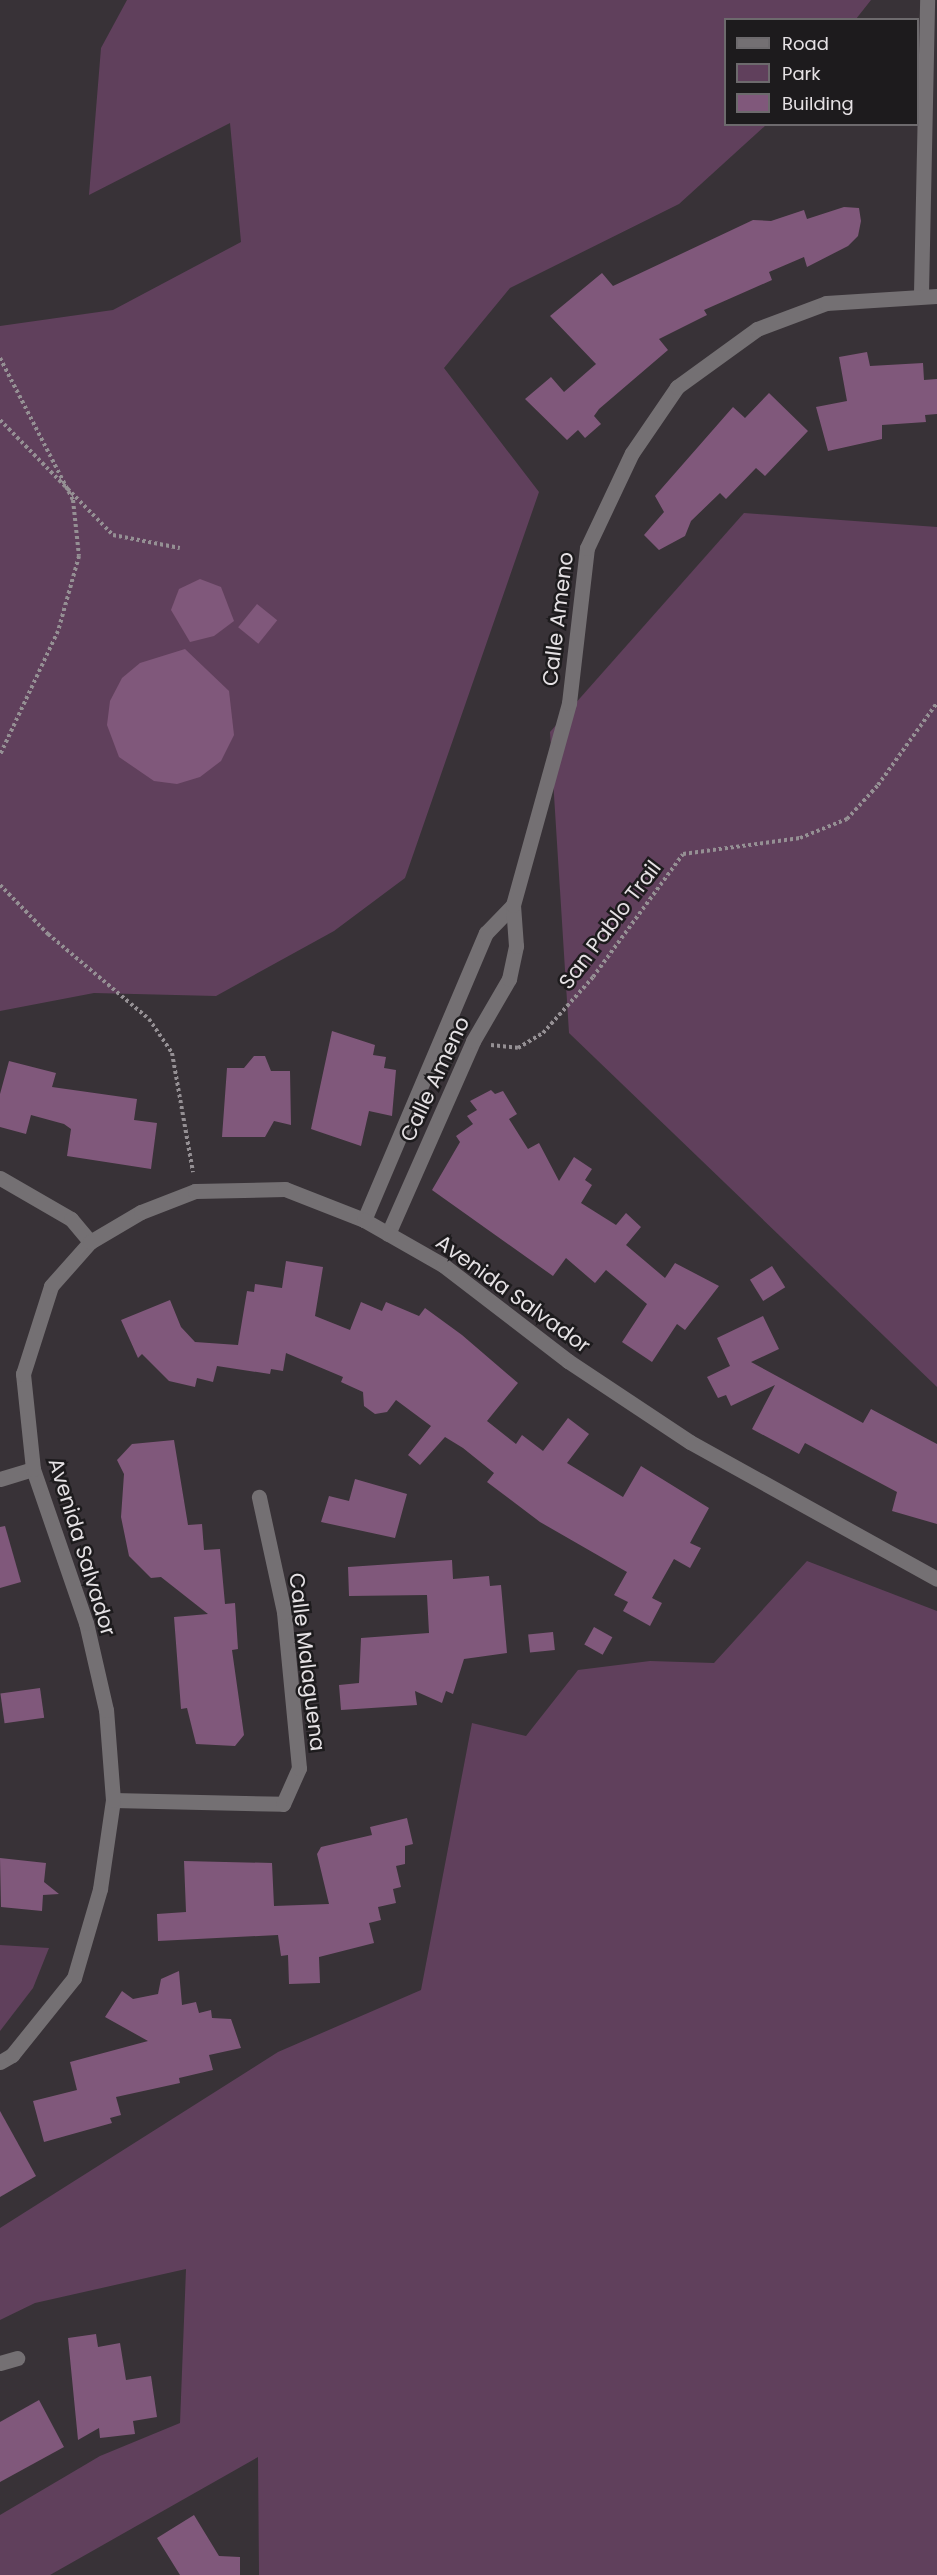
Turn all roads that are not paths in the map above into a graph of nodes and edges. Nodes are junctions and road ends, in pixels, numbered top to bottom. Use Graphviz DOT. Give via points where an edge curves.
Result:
graph roads {
  1 [pos="927,0"];
  2 [pos="921,294"];
  3 [pos="937,296"];
  4 [pos="513,905"];
  5 [pos="0,1178"];
  6 [pos="364,1220"];
  7 [pos="388,1234"];
  8 [pos="90,1242"];
  9 [pos="33,1469"];
  10 [pos="0,1479"];
  11 [pos="259,1497"];
  12 [pos="937,1580"];
  13 [pos="113,1800"];
  14 [pos="0,2062"];
  15 [pos="17,2358"];
  16 [pos="0,2363"];
  1 -- 2 [label="street"];
  2 -- 3 [label="street, Calle Ameno"];
  2 -- 4 [label="street, Calle Ameno" via="826,303 757,329 677,387 632,453 587,548 569,703"];
  4 -- 6 [label="street, Calle Ameno" via="486,933"];
  4 -- 7 [label="street, Calle Ameno" via="516,946 509,980 473,1041"];
  5 -- 8 [label="street" via="71,1219"];
  6 -- 7 [label="street, Avenida Salvador"];
  6 -- 8 [label="street, Avenida Salvador" via="285,1189 195,1191 141,1212"];
  7 -- 12 [label="street, Avenida Salvador" via="443,1265 568,1361 690,1442"];
  8 -- 9 [label="street, Avenida Salvador" via="51,1286 23,1374"];
  9 -- 10 [label="street"];
  9 -- 13 [label="street, Avenida Salvador" via="86,1623 106,1710"];
  11 -- 13 [label="street, Calle Malaguena" via="284,1612 299,1768 283,1804"];
  13 -- 14 [label="street, Avenida Salvador" via="100,1889 74,1978 12,2055"];
  15 -- 16 [label="street"];
}
